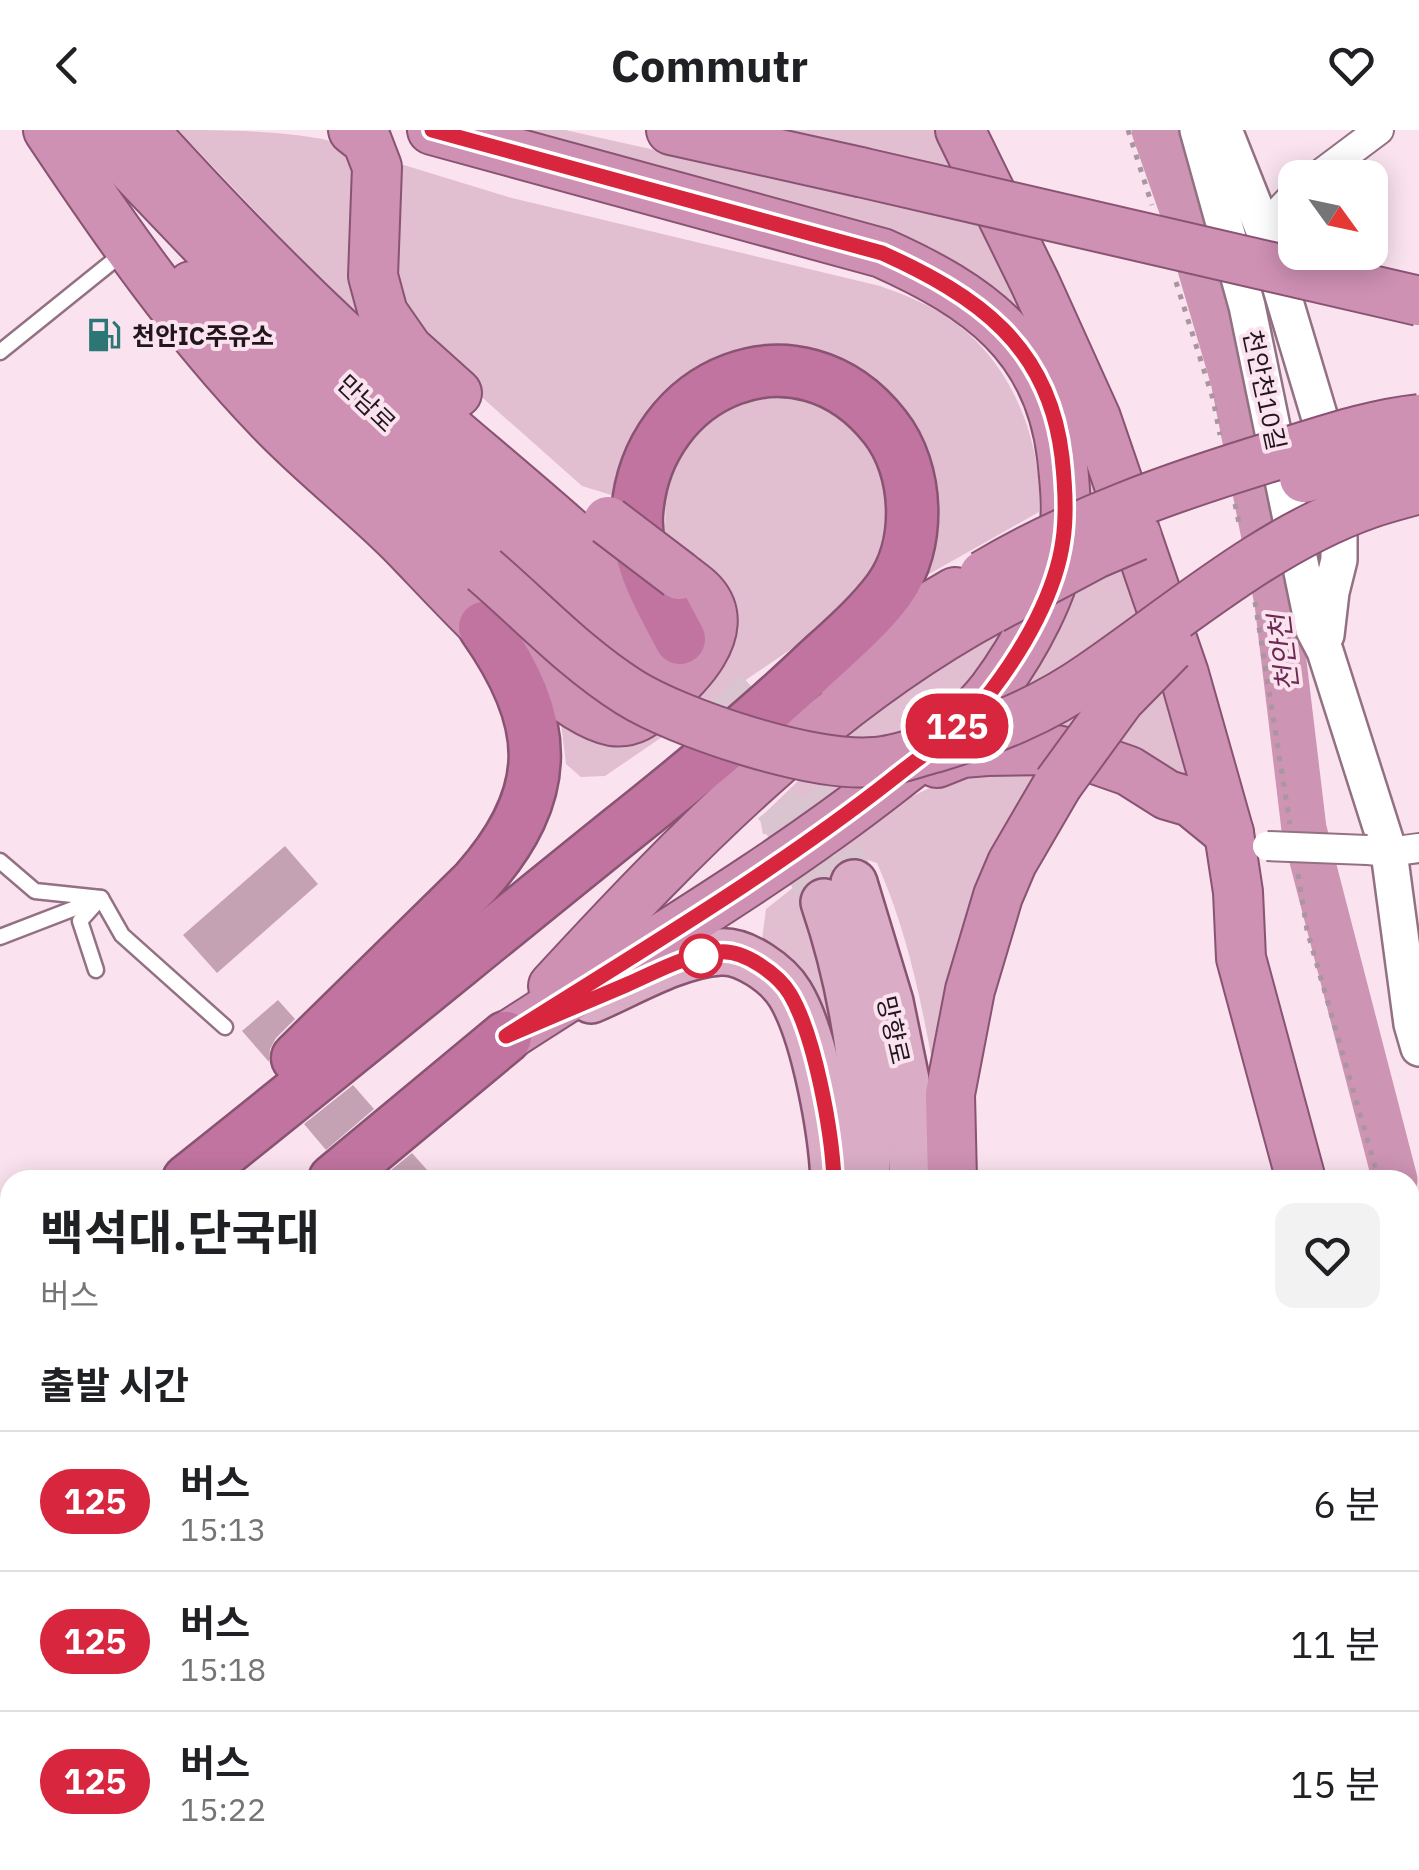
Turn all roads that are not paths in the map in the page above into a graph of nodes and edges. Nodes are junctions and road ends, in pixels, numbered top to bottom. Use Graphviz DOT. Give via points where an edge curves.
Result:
graph roads {
  1 [pos="50,130"];
  2 [pos="96,130"];
  3 [pos="143,130"];
  4 [pos="353,130"];
  5 [pos="432,130"];
  6 [pos="671,130"];
  7 [pos="726,130"];
  8 [pos="960,130"];
  9 [pos="1198,130"];
  10 [pos="1224,130"];
  11 [pos="1379,130"];
  12 [pos="1339,160"];
  13 [pos="860,172"];
  14 [pos="1278,212"];
  15 [pos="1263,228"];
  16 [pos="127,249"];
  17 [pos="1419,300"];
  18 [pos="0,352"];
  19 [pos="1419,418"];
  20 [pos="1419,454"];
  21 [pos="1419,488"];
  22 [pos="1419,500"];
  23 [pos="988,592"];
  24 [pos="484,627"];
  25 [pos="667,650"];
  26 [pos="1325,651"];
  27 [pos="746,730"];
  28 [pos="875,792"];
  29 [pos="1167,795"];
  30 [pos="1263,838"];
  31 [pos="1392,850"];
  32 [pos="0,862"];
  33 [pos="1238,892"];
  34 [pos="101,898"];
  35 [pos="0,937"];
  36 [pos="96,970"];
  37 [pos="225,1027"];
  38 [pos="506,1036"];
  39 [pos="1419,1048"];
  40 [pos="184,1170"];
  41 [pos="200,1170"];
  42 [pos="346,1170"];
  43 [pos="834,1170"];
  44 [pos="867,1170"];
  45 [pos="912,1170"];
  46 [pos="952,1170"];
  47 [pos="1298,1170"];
  1 -- 16 [label="highway"];
  1 -- 21 [label="highway, bridge" via="175,270 332,429 572,650 661,710 750,742 874,762 1018,720 1298,538 1367,504"];
  2 -- 25 [label="highway, 만남로" via="229,270 452,485"];
  3 -- 25 [label="highway, 만남로" via="390,378 581,541"];
  4 -- 24 [label="highway, bridge" via="368,140 377,166 373,276 383,313 408,349 709,606 709,642 685,676 632,720 594,714"];
  5 -- 28 [label="highway" via="882,253 930,274 984,310 1030,362 1048,393 1063,472 1064,539 1051,582 991,692"];
  6 -- 13 [label="highway"];
  7 -- 13 [label="highway"];
  8 -- 30 [label="highway" via="1096,418 1184,674"];
  9 -- 26 [label="street, 천안천10길" via="1247,306 1314,630"];
  10 -- 15 [label="street, 천안천10길"];
  11 -- 12 [label="street"];
  13 -- 17 [label="highway, bridge"];
  14 -- 15 [label="street"];
  15 -- 26 [label="street, 천안천10길" via="1339,482 1338,560"];
  16 -- 18 [label="lane"];
  16 -- 24 [label="highway" via="270,419 377,516"];
  19 -- 23 [label="highway, bridge" via="1195,480 1033,545"];
  20 -- 23 [label="highway, bridge" via="1334,469 1199,512"];
  22 -- 46 [label="highway, bridge" via="1293,562 1201,622 1120,699 1058,784 1012,863 970,990 950,1094"];
  23 -- 27 [label="highway" via="880,636"];
  23 -- 38 [label="highway" via="692,840"];
  24 -- 40 [label="highway" via="524,693 532,728 532,790 521,822 476,882"];
  25 -- 27 [label="highway" via="636,518 661,434 714,387 758,372 830,381 868,404 897,442 911,482 910,540 891,588"];
  26 -- 31 [label="street, 천안천10길"];
  27 -- 41 [label="highway"];
  28 -- 29 [label="highway" via="962,753 1056,750 1129,771"];
  28 -- 38 [label="highway"];
  29 -- 30 [label="highway"];
  29 -- 33 [label="highway"];
  30 -- 31 [label="street, bridge"];
  30 -- 33 [label="highway"];
  31 -- 39 [label="street, 천안천10길"];
  32 -- 34 [label="lane" via="34,891"];
  33 -- 47 [label="highway" via="1242,958"];
  34 -- 35 [label="lane"];
  34 -- 36 [label="lane" via="80,921"];
  34 -- 37 [label="lane" via="122,934"];
  38 -- 42 [label="highway"];
  38 -- 43 [label="main road" via="685,960 723,951 747,958 789,992 804,1026"];
  44 -- 45 [label="main road, 망향로" via="839,892 890,1002 906,1080"];
}
